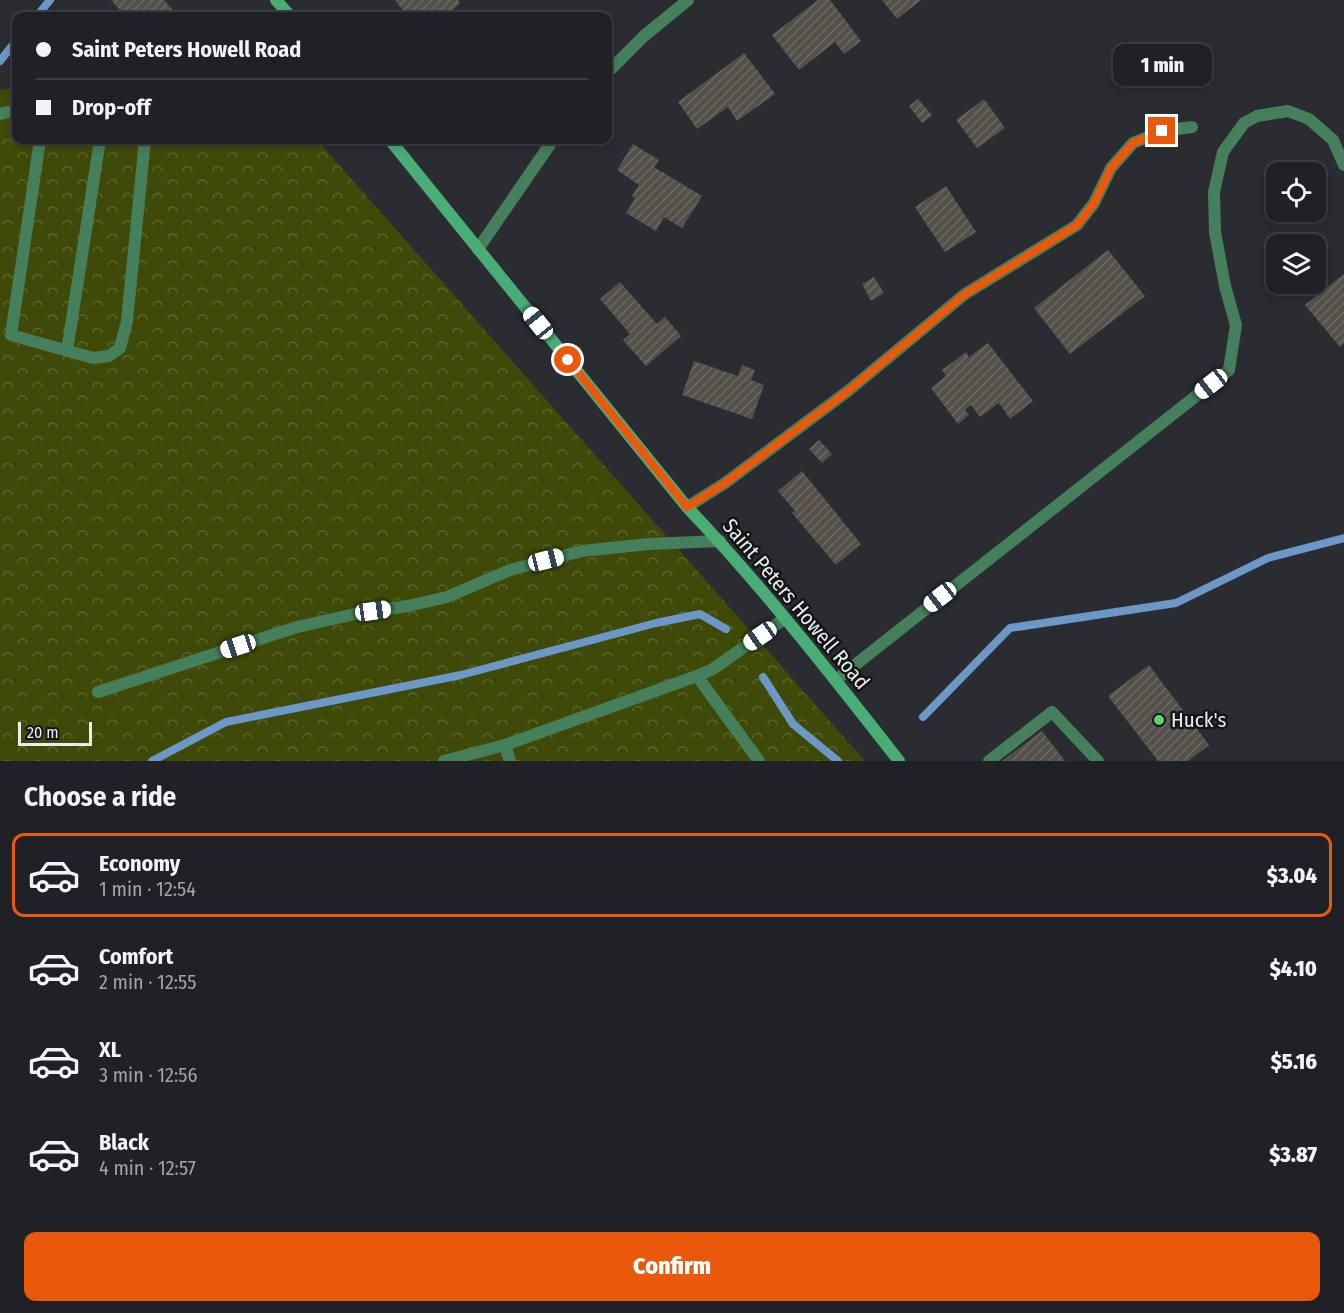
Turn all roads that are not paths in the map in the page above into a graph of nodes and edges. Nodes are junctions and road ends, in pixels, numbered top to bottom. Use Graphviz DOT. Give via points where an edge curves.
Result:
graph roads {
  1 [pos="276,0"];
  2 [pos="688,0"];
  3 [pos="286,12"];
  4 [pos="612,68"];
  5 [pos="1192,127"];
  6 [pos="39,144"];
  7 [pos="99,144"];
  8 [pos="145,144"];
  9 [pos="393,144"];
  10 [pos="550,144"];
  11 [pos="1344,165"];
  12 [pos="478,249"];
  13 [pos="5,333"];
  14 [pos="67,351"];
  15 [pos="687,507"];
  16 [pos="720,541"];
  17 [pos="784,619"];
  18 [pos="697,676"];
  19 [pos="836,680"];
  20 [pos="98,692"];
  21 [pos="504,746"];
  22 [pos="444,761"];
  23 [pos="510,761"];
  24 [pos="759,761"];
  25 [pos="899,761"];
  26 [pos="989,761"];
  27 [pos="1098,761"];
  1 -- 3 [label="main road"];
  2 -- 4 [label="street"];
  5 -- 15 [label="street" via="1162,131 1133,143 1111,168 1094,203 1077,225 965,294 848,391"];
  6 -- 13 [label="street"];
  7 -- 14 [label="street"];
  8 -- 14 [label="street" via="128,321 120,348 109,356 93,358"];
  9 -- 12 [label="main road, Saint Peters Howell Road"];
  10 -- 12 [label="street"];
  11 -- 19 [label="street" via="1334,140 1310,119 1288,111 1257,116 1244,123 1223,152 1214,192 1215,232 1236,325 1229,370"];
  12 -- 15 [label="main road, Saint Peters Howell Road"];
  13 -- 14 [label="street"];
  15 -- 16 [label="main road, Saint Peters Howell Road"];
  16 -- 17 [label="main road, Saint Peters Howell Road"];
  16 -- 20 [label="street" via="582,551 510,570 447,597 297,627"];
  17 -- 18 [label="street"];
  17 -- 19 [label="main road, Saint Peters Howell Road"];
  18 -- 21 [label="street"];
  18 -- 24 [label="street"];
  19 -- 25 [label="main road, Saint Peters Howell Road"];
  21 -- 22 [label="street"];
  21 -- 23 [label="street"];
  26 -- 27 [label="street" via="1052,712"];
}
